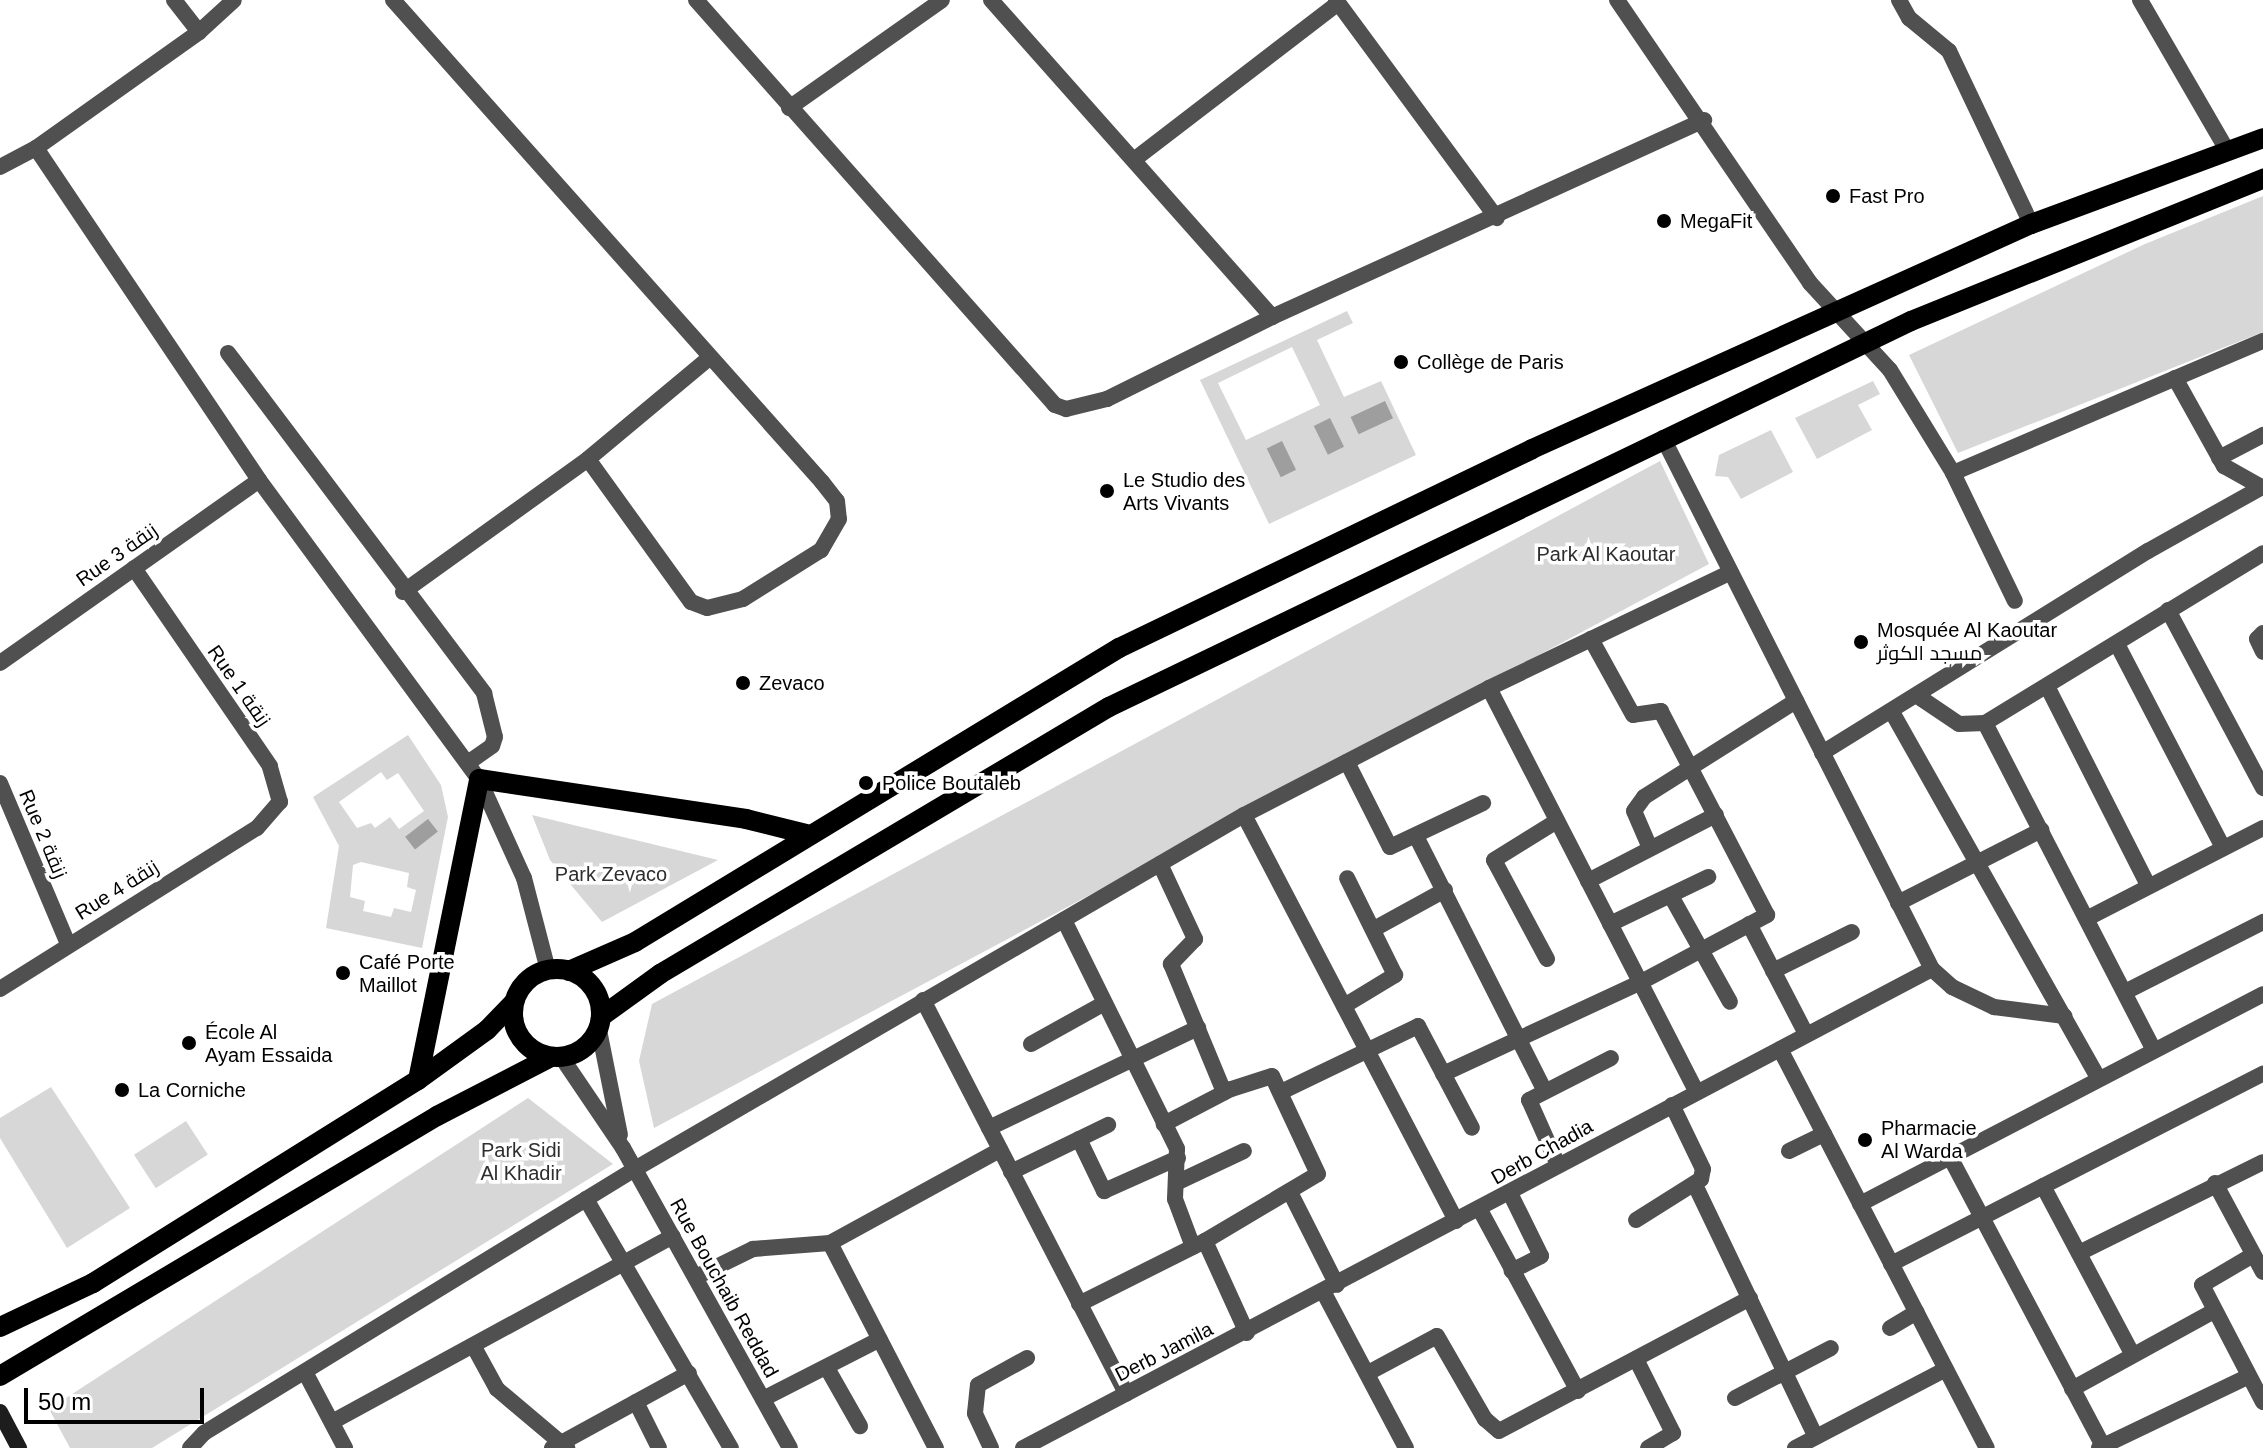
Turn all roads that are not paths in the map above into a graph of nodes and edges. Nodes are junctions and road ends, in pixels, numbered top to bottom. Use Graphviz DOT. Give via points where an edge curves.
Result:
graph roads {
  1 [pos="174,0"];
  2 [pos="234,0"];
  3 [pos="393,0"];
  4 [pos="696,0"];
  5 [pos="942,0"];
  6 [pos="991,0"];
  7 [pos="1617,0"];
  8 [pos="1899,0"];
  9 [pos="2140,0"];
  10 [pos="1337,1"];
  11 [pos="199,32"];
  12 [pos="789,108"];
  13 [pos="1704,120"];
  14 [pos="2263,138"];
  15 [pos="36,148"];
  16 [pos="2227,150"];
  17 [pos="1135,159"];
  18 [pos="0,167"];
  19 [pos="2263,179"];
  20 [pos="1497,218"];
  21 [pos="2031,224"];
  22 [pos="1835,315"];
  23 [pos="1272,317"];
  24 [pos="2263,341"];
  25 [pos="1867,344"];
  26 [pos="228,353"];
  27 [pos="708,359"];
  28 [pos="2175,378"];
  29 [pos="2263,435"];
  30 [pos="1663,438"];
  31 [pos="2219,458"];
  32 [pos="588,459"];
  33 [pos="1953,473"];
  34 [pos="259,480"];
  35 [pos="2263,487"];
  36 [pos="2263,553"];
  37 [pos="134,568"];
  38 [pos="1731,572"];
  39 [pos="403,592"];
  40 [pos="2015,601"];
  41 [pos="2168,610"];
  42 [pos="2263,633"];
  43 [pos="1591,639"];
  44 [pos="2117,644"];
  45 [pos="2263,652"];
  46 [pos="0,663"];
  47 [pos="2047,686"];
  48 [pos="1489,688"];
  49 [pos="1919,697"];
  50 [pos="1796,701"];
  51 [pos="1892,712"];
  52 [pos="1985,723"];
  53 [pos="1822,753"];
  54 [pos="1347,762"];
  55 [pos="1690,767"];
  56 [pos="473,771"];
  57 [pos="0,783"];
  58 [pos="2263,788"];
  59 [pos="1483,803"];
  60 [pos="1244,815"];
  61 [pos="1716,815"];
  62 [pos="1557,821"];
  63 [pos="257,828"];
  64 [pos="2263,828"];
  65 [pos="2041,830"];
  66 [pos="806,834"];
  67 [pos="1416,836"];
  68 [pos="1650,848"];
  69 [pos="2223,848"];
  70 [pos="1160,864"];
  71 [pos="1978,864"];
  72 [pos="1708,877"];
  73 [pos="1347,878"];
  74 [pos="1588,881"];
  75 [pos="2148,885"];
  76 [pos="1445,890"];
  77 [pos="1671,896"];
  78 [pos="1898,903"];
  79 [pos="2088,918"];
  80 [pos="1064,920"];
  81 [pos="2263,922"];
  82 [pos="1610,924"];
  83 [pos="1749,924"];
  84 [pos="1374,929"];
  85 [pos="1852,932"];
  86 [pos="68,944"];
  87 [pos="1701,949"];
  88 [pos="1547,959"];
  89 [pos="1932,969"];
  90 [pos="548,970"];
  91 [pos="569,971"];
  92 [pos="1773,971"];
  93 [pos="1641,982"];
  94 [pos="0,989"];
  95 [pos="2125,992"];
  96 [pos="2263,994"];
  97 [pos="923,1000"];
  98 [pos="1730,1002"];
  99 [pos="513,1003"];
  100 [pos="1103,1004"];
  101 [pos="1344,1006"];
  102 [pos="2064,1016"];
  103 [pos="600,1023"];
  104 [pos="1198,1028"];
  105 [pos="1806,1034"];
  106 [pos="1520,1037"];
  107 [pos="1031,1044"];
  108 [pos="1780,1049"];
  109 [pos="1367,1050"];
  110 [pos="2154,1050"];
  111 [pos="556,1058"];
  112 [pos="1131,1058"];
  113 [pos="1611,1058"];
  114 [pos="1443,1074"];
  115 [pos="2263,1074"];
  116 [pos="2099,1079"];
  117 [pos="418,1080"];
  118 [pos="1545,1091"];
  119 [pos="1224,1092"];
  120 [pos="1281,1092"];
  121 [pos="1697,1092"];
  122 [pos="1672,1105"];
  123 [pos="1164,1124"];
  124 [pos="1108,1125"];
  125 [pos="989,1128"];
  126 [pos="1472,1128"];
  127 [pos="1824,1134"];
  128 [pos="1079,1139"];
  129 [pos="623,1148"];
  130 [pos="1000,1150"];
  131 [pos="1244,1151"];
  132 [pos="1789,1151"];
  133 [pos="1950,1157"];
  134 [pos="1178,1158"];
  135 [pos="2263,1162"];
  136 [pos="1558,1165"];
  137 [pos="635,1169"];
  138 [pos="1011,1172"];
  139 [pos="1176,1183"];
  140 [pos="2215,1183"];
  141 [pos="2043,1186"];
  142 [pos="1696,1187"];
  143 [pos="1290,1192"];
  144 [pos="1510,1193"];
  145 [pos="586,1199"];
  146 [pos="1860,1204"];
  147 [pos="1479,1208"];
  148 [pos="1982,1218"];
  149 [pos="1636,1220"];
  150 [pos="1456,1221"];
  151 [pos="673,1236"];
  152 [pos="830,1243"];
  153 [pos="1199,1244"];
  154 [pos="2079,1253"];
  155 [pos="2253,1255"];
  156 [pos="1891,1264"];
  157 [pos="625,1265"];
  158 [pos="1512,1271"];
  159 [pos="2263,1272"];
  160 [pos="696,1277"];
  161 [pos="1330,1289"];
  162 [pos="1750,1298"];
  163 [pos="1079,1304"];
  164 [pos="2214,1311"];
  165 [pos="1917,1312"];
  166 [pos="0,1327"];
  167 [pos="1890,1328"];
  168 [pos="1247,1333"];
  169 [pos="880,1339"];
  170 [pos="474,1347"];
  171 [pos="1831,1348"];
  172 [pos="2133,1355"];
  173 [pos="1027,1358"];
  174 [pos="1636,1359"];
  175 [pos="827,1368"];
  176 [pos="1946,1369"];
  177 [pos="1785,1371"];
  178 [pos="305,1372"];
  179 [pos="689,1373"];
  180 [pos="1368,1373"];
  181 [pos="0,1376"];
  182 [pos="2249,1376"];
  183 [pos="2072,1389"];
  184 [pos="1578,1391"];
  185 [pos="1126,1394"];
  186 [pos="1735,1398"];
  187 [pos="763,1399"];
  188 [pos="636,1402"];
  189 [pos="2263,1402"];
  190 [pos="0,1412"];
  191 [pos="332,1422"];
  192 [pos="860,1426"];
  193 [pos="1816,1437"];
  194 [pos="561,1446"];
  195 [pos="724,1446"];
  196 [pos="2101,1447"];
  197 [pos="19,1448"];
  198 [pos="190,1448"];
  199 [pos="345,1448"];
  200 [pos="659,1448"];
  201 [pos="790,1448"];
  202 [pos="936,1448"];
  203 [pos="991,1448"];
  204 [pos="1023,1448"];
  205 [pos="1406,1448"];
  206 [pos="1648,1448"];
  207 [pos="1795,1448"];
  208 [pos="1987,1448"];
  1 -- 11 [label="street"];
  2 -- 11 [label="street"];
  3 -- 27 [label="street"];
  4 -- 12 [label="street"];
  5 -- 12 [label="street"];
  6 -- 17 [label="street"];
  7 -- 13 [label="street"];
  8 -- 21 [label="street" via="1909,18 1949,51"];
  9 -- 16 [label="street"];
  10 -- 17 [label="street"];
  10 -- 20 [label="street"];
  11 -- 15 [label="street"];
  12 -- 23 [label="street" via="1055,405 1080,409 1107,399"];
  13 -- 20 [label="street"];
  13 -- 22 [label="street"];
  14 -- 16 [label="main road"];
  15 -- 18 [label="street"];
  15 -- 34 [label="street"];
  16 -- 21 [label="main road"];
  17 -- 23 [label="street"];
  19 -- 25 [label="main road" via="1911,321"];
  20 -- 23 [label="street"];
  21 -- 22 [label="main road"];
  22 -- 25 [label="street"];
  22 -- 66 [label="main road" via="1532,449 1119,648"];
  24 -- 28 [label="street"];
  25 -- 30 [label="main road"];
  25 -- 33 [label="street" via="1890,370"];
  26 -- 39 [label="street"];
  27 -- 32 [label="street"];
  27 -- 32 [label="street" via="837,501 836,532 821,550 743,599 707,608 691,602"];
  28 -- 31 [label="street"];
  28 -- 33 [label="street"];
  29 -- 31 [label="street"];
  30 -- 38 [label="street"];
  30 -- 103 [label="main road" via="1109,707 660,974"];
  31 -- 35 [label="street" via="2234,475"];
  32 -- 39 [label="street"];
  33 -- 40 [label="street"];
  34 -- 37 [label="street, Rue 3 زنقة"];
  34 -- 56 [label="street"];
  35 -- 49 [label="street" via="2148,551"];
  36 -- 41 [label="street"];
  37 -- 46 [label="street, Rue 3 زنقة"];
  37 -- 63 [label="street, Rue 1 زنقة" via="277,781 276,811"];
  38 -- 43 [label="street"];
  38 -- 50 [label="street"];
  39 -- 56 [label="street" via="492,709 492,746"];
  41 -- 44 [label="street"];
  41 -- 58 [label="street"];
  42 -- 45 [label="street" via="2257,639"];
  43 -- 48 [label="street"];
  43 -- 55 [label="street" via="1633,715 1660,709"];
  44 -- 47 [label="street"];
  44 -- 69 [label="street"];
  47 -- 52 [label="street"];
  47 -- 75 [label="street"];
  48 -- 54 [label="street"];
  48 -- 62 [label="street"];
  49 -- 51 [label="street"];
  49 -- 52 [label="street" via="1959,724"];
  50 -- 53 [label="street"];
  50 -- 55 [label="street"];
  51 -- 53 [label="street"];
  51 -- 71 [label="street"];
  52 -- 65 [label="street"];
  53 -- 78 [label="street"];
  54 -- 60 [label="street"];
  54 -- 67 [label="street" via="1389,846"];
  55 -- 61 [label="street"];
  55 -- 68 [label="street" via="1637,804 1635,819"];
  56 -- 66 [label="main road"];
  56 -- 90 [label="street" via="524,878"];
  56 -- 117 [label="main road"];
  57 -- 86 [label="street, Rue 2 زنقة"];
  59 -- 67 [label="street"];
  60 -- 70 [label="street"];
  60 -- 101 [label="street"];
  61 -- 68 [label="street"];
  61 -- 83 [label="street" via="1768,912"];
  62 -- 74 [label="street"];
  62 -- 88 [label="street" via="1494,860"];
  63 -- 86 [label="street, Rue 4 زنقة"];
  64 -- 69 [label="street"];
  65 -- 71 [label="street"];
  65 -- 79 [label="street"];
  66 -- 91 [label="main road" via="635,942"];
  67 -- 76 [label="street"];
  68 -- 74 [label="street"];
  69 -- 75 [label="street"];
  70 -- 80 [label="street"];
  70 -- 104 [label="street" via="1195,939 1171,964"];
  71 -- 78 [label="street"];
  71 -- 102 [label="street"];
  72 -- 77 [label="street"];
  73 -- 84 [label="street"];
  74 -- 82 [label="street"];
  75 -- 79 [label="street"];
  76 -- 84 [label="street"];
  76 -- 106 [label="street"];
  77 -- 82 [label="street"];
  77 -- 87 [label="street"];
  78 -- 89 [label="street"];
  79 -- 95 [label="street"];
  80 -- 97 [label="street"];
  80 -- 100 [label="street"];
  81 -- 95 [label="street"];
  82 -- 93 [label="street"];
  83 -- 87 [label="street"];
  83 -- 92 [label="street"];
  84 -- 101 [label="street" via="1394,979"];
  85 -- 92 [label="street"];
  86 -- 94 [label="street, Rue 4 زنقة"];
  87 -- 93 [label="street"];
  87 -- 98 [label="street"];
  89 -- 102 [label="street" via="1952,987 1994,1007"];
  89 -- 105 [label="street, Derb Chadia"];
  90 -- 91 [label="main road"];
  90 -- 99 [label="main road" via="526,981"];
  91 -- 103 [label="main road" via="596,991"];
  92 -- 105 [label="street"];
  93 -- 106 [label="street"];
  93 -- 121 [label="street"];
  95 -- 110 [label="street"];
  96 -- 110 [label="street"];
  97 -- 125 [label="street"];
  97 -- 137 [label="street"];
  99 -- 111 [label="main road" via="516,1032 535,1053"];
  99 -- 117 [label="main road" via="487,1030"];
  100 -- 107 [label="street"];
  100 -- 112 [label="street"];
  101 -- 109 [label="street"];
  102 -- 116 [label="street"];
  103 -- 111 [label="main road" via="584,1049"];
  103 -- 129 [label="street, Rue Bouchaib Reddad"];
  104 -- 112 [label="street"];
  104 -- 119 [label="street"];
  105 -- 108 [label="street, Derb Chadia"];
  106 -- 114 [label="street"];
  106 -- 118 [label="street"];
  108 -- 121 [label="street, Derb Chadia"];
  108 -- 127 [label="street"];
  109 -- 114 [label="street" via="1418,1026"];
  109 -- 120 [label="street"];
  109 -- 150 [label="street"];
  110 -- 116 [label="street"];
  111 -- 129 [label="street, Rue Bouchaib Reddad"];
  111 -- 181 [label="main road" via="437,1116"];
  112 -- 123 [label="street"];
  112 -- 125 [label="street"];
  113 -- 118 [label="street"];
  114 -- 126 [label="street"];
  115 -- 141 [label="street"];
  116 -- 133 [label="street"];
  117 -- 166 [label="main road" via="93,1283"];
  118 -- 136 [label="street" via="1529,1102"];
  119 -- 120 [label="street" via="1267,1075"];
  119 -- 123 [label="street"];
  120 -- 143 [label="street" via="1319,1172"];
  121 -- 122 [label="street, Derb Chadia"];
  122 -- 136 [label="street, Derb Chadia"];
  122 -- 142 [label="street" via="1703,1169"];
  123 -- 134 [label="street"];
  124 -- 128 [label="street"];
  125 -- 130 [label="street"];
  127 -- 132 [label="street"];
  127 -- 146 [label="street"];
  128 -- 134 [label="street" via="1104,1191"];
  128 -- 138 [label="street"];
  129 -- 137 [label="street, Rue Bouchaib Reddad"];
  130 -- 138 [label="street"];
  130 -- 152 [label="street"];
  131 -- 139 [label="street"];
  133 -- 146 [label="street"];
  133 -- 148 [label="street"];
  134 -- 139 [label="street"];
  135 -- 140 [label="street"];
  136 -- 144 [label="street, Derb Chadia"];
  137 -- 145 [label="street"];
  137 -- 151 [label="street, Rue Bouchaib Reddad"];
  138 -- 163 [label="street"];
  139 -- 153 [label="street" via="1179,1216"];
  140 -- 154 [label="street"];
  140 -- 155 [label="street"];
  141 -- 148 [label="street"];
  141 -- 154 [label="street"];
  142 -- 149 [label="street"];
  142 -- 162 [label="street"];
  143 -- 153 [label="street"];
  143 -- 161 [label="street"];
  144 -- 147 [label="street, Derb Chadia"];
  144 -- 158 [label="street" via="1541,1256"];
  145 -- 157 [label="street"];
  145 -- 178 [label="street"];
  146 -- 156 [label="street"];
  147 -- 150 [label="street, Derb Chadia"];
  147 -- 158 [label="street"];
  148 -- 156 [label="street"];
  148 -- 183 [label="street"];
  150 -- 161 [label="street, Derb Chadia"];
  151 -- 157 [label="street"];
  151 -- 160 [label="street, Rue Bouchaib Reddad"];
  152 -- 160 [label="street" via="753,1249"];
  152 -- 169 [label="street"];
  153 -- 163 [label="street"];
  153 -- 168 [label="street"];
  154 -- 172 [label="street"];
  155 -- 159 [label="street"];
  155 -- 164 [label="street" via="2203,1283"];
  156 -- 165 [label="street"];
  157 -- 170 [label="street"];
  157 -- 179 [label="street"];
  158 -- 184 [label="street"];
  160 -- 187 [label="street, Rue Bouchaib Reddad"];
  161 -- 168 [label="street, Derb Jamila"];
  161 -- 180 [label="street"];
  162 -- 174 [label="street"];
  162 -- 177 [label="street"];
  163 -- 185 [label="street"];
  164 -- 172 [label="street"];
  164 -- 182 [label="street"];
  165 -- 167 [label="street"];
  165 -- 176 [label="street"];
  168 -- 185 [label="street, Derb Jamila"];
  169 -- 175 [label="street"];
  169 -- 202 [label="street"];
  170 -- 191 [label="street"];
  170 -- 194 [label="street" via="497,1389"];
  171 -- 177 [label="street"];
  172 -- 183 [label="street"];
  173 -- 203 [label="street" via="978,1385 975,1413"];
  174 -- 184 [label="street"];
  174 -- 206 [label="street" via="1673,1433"];
  175 -- 187 [label="street"];
  175 -- 192 [label="street"];
  176 -- 193 [label="street"];
  176 -- 208 [label="street"];
  177 -- 186 [label="street"];
  177 -- 193 [label="street"];
  178 -- 191 [label="street"];
  178 -- 198 [label="street" via="204,1433"];
  179 -- 188 [label="street"];
  179 -- 195 [label="street"];
  180 -- 184 [label="street" via="1437,1336 1485,1419 1499,1431"];
  180 -- 205 [label="street"];
  182 -- 189 [label="street"];
  182 -- 196 [label="street"];
  183 -- 196 [label="street"];
  185 -- 204 [label="street, Derb Jamila"];
  187 -- 201 [label="street, Rue Bouchaib Reddad"];
  188 -- 194 [label="street"];
  188 -- 200 [label="street"];
  190 -- 197 [label="main road"];
  191 -- 199 [label="street"];
  193 -- 207 [label="street"];
}
